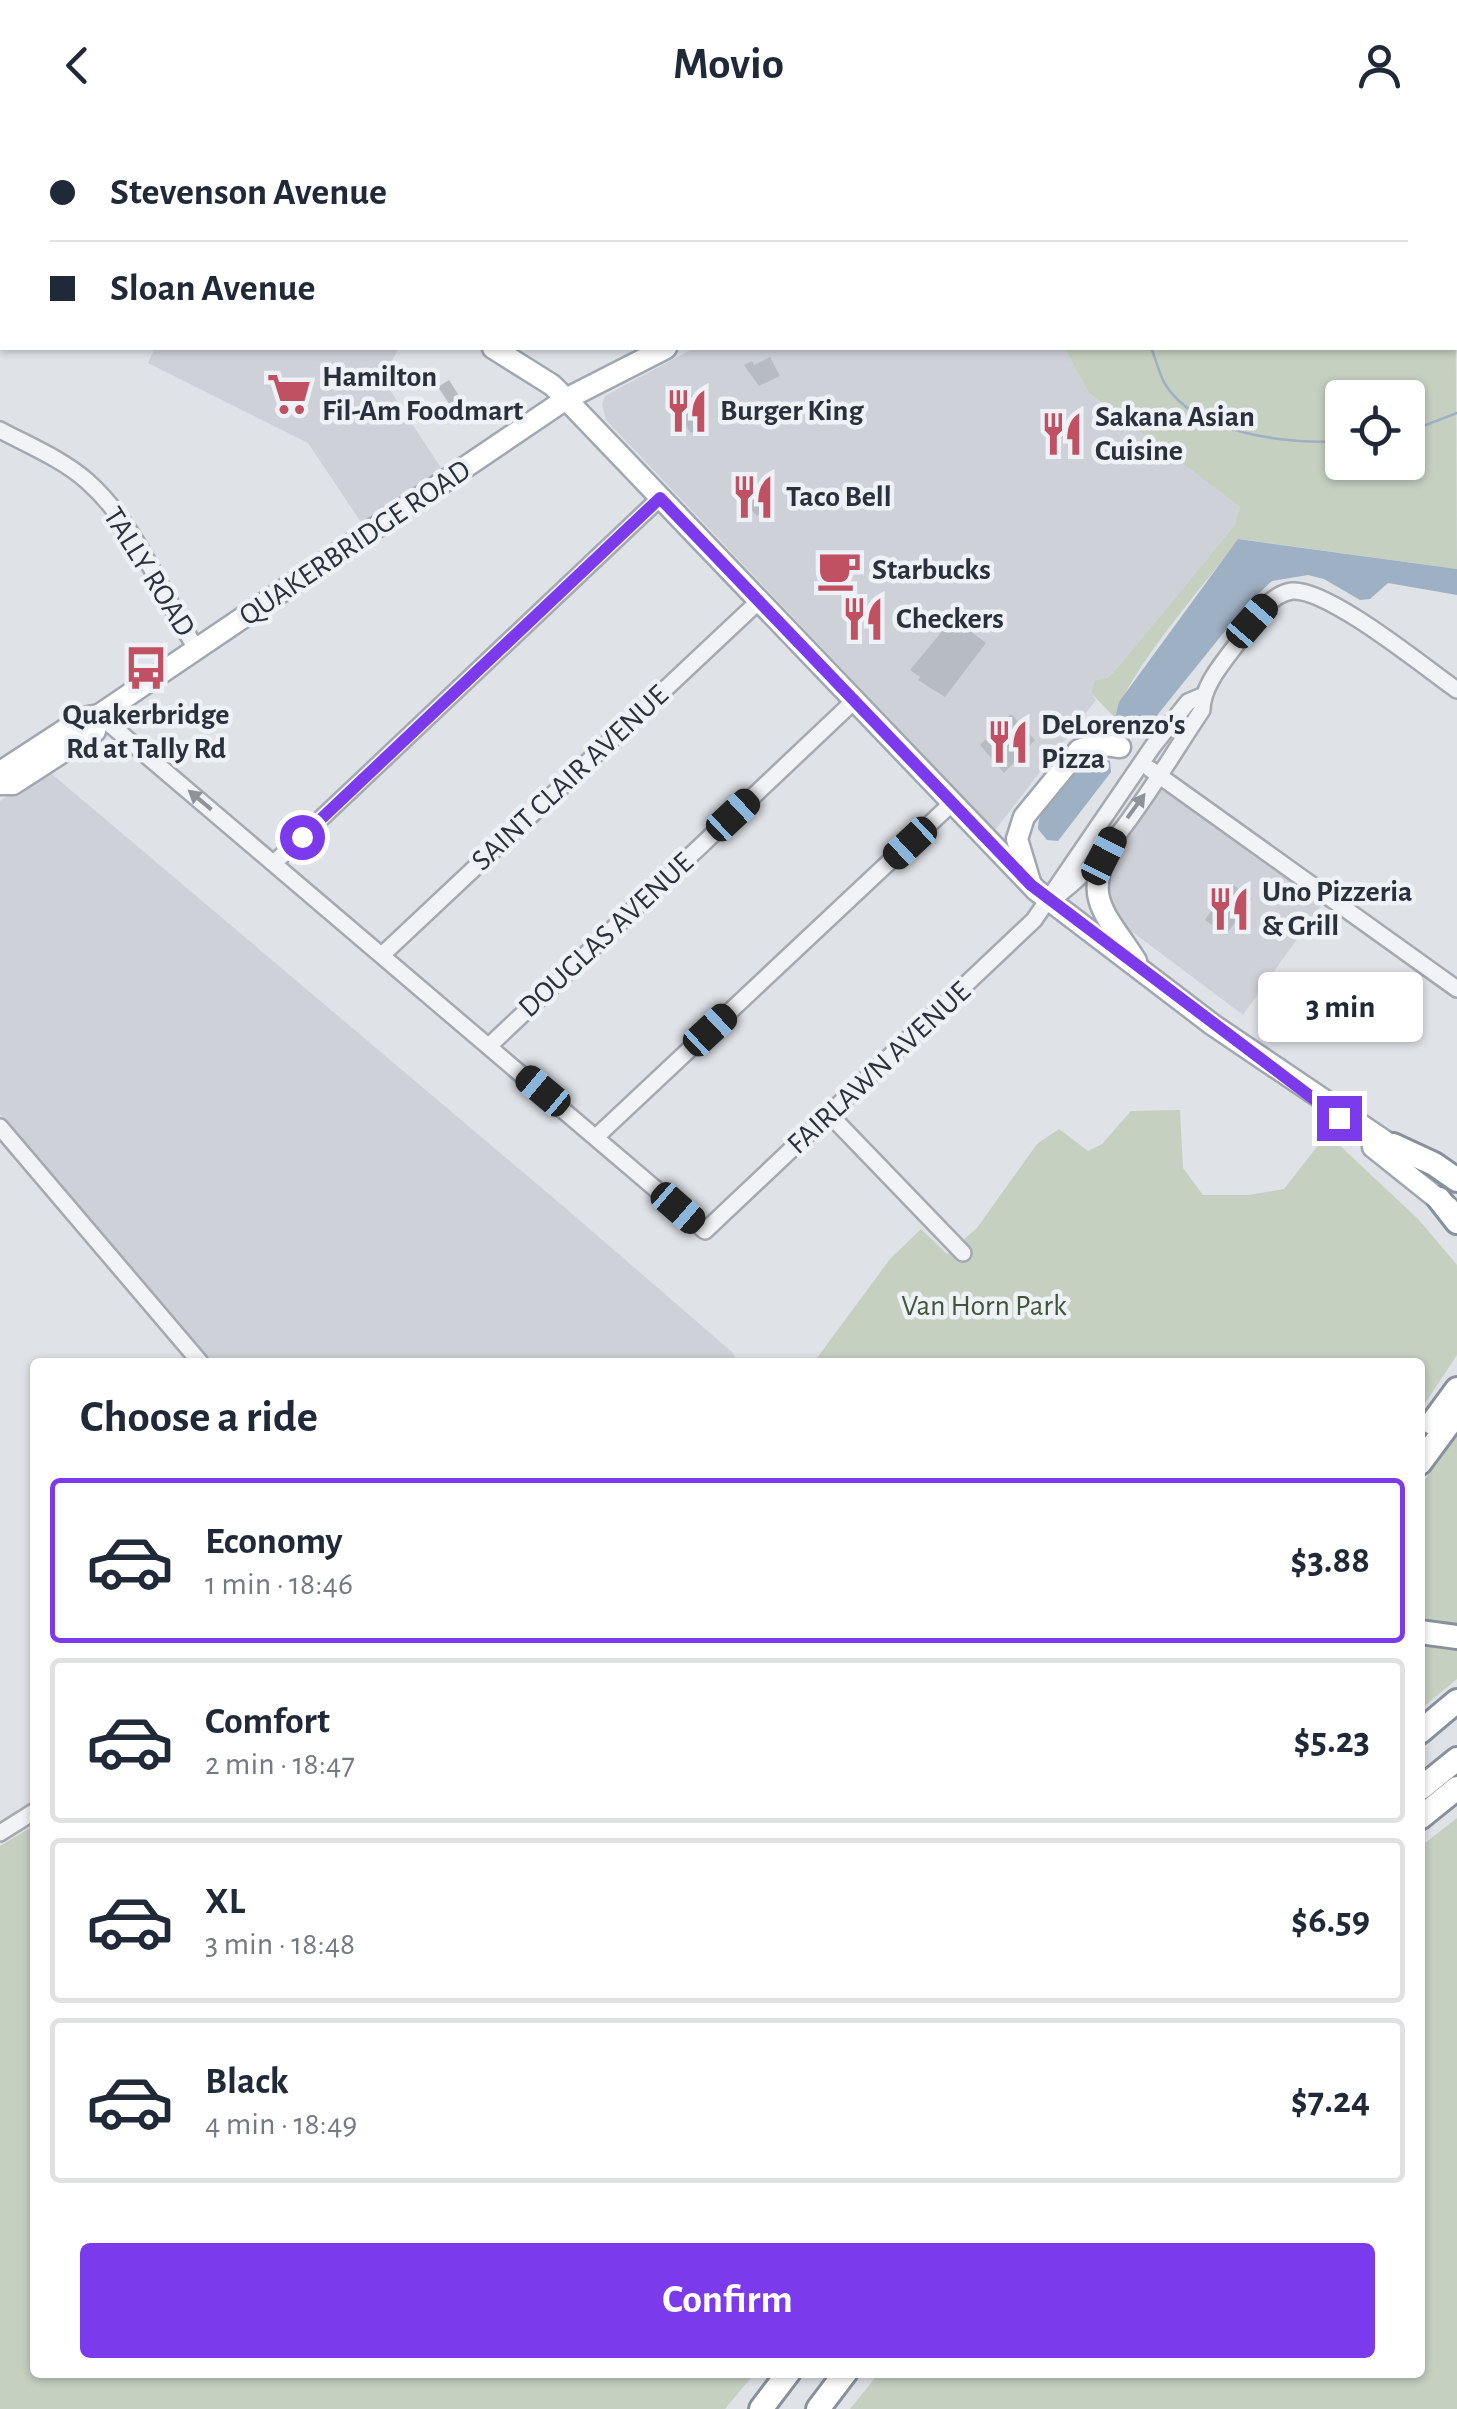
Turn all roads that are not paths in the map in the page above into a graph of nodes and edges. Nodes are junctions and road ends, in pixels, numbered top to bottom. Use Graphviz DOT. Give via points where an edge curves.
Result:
graph roads {
  1 [pos="496,350"];
  2 [pos="662,350"];
  3 [pos="566,399"];
  4 [pos="0,430"];
  5 [pos="660,498"];
  6 [pos="759,601"];
  7 [pos="196,650"];
  8 [pos="1457,690"];
  9 [pos="1202,696"];
  10 [pos="854,701"];
  11 [pos="99,714"];
  12 [pos="1120,747"];
  13 [pos="1142,763"];
  14 [pos="1158,775"];
  15 [pos="0,776"];
  16 [pos="0,784"];
  17 [pos="951,804"];
  18 [pos="1113,838"];
  19 [pos="274,863"];
  20 [pos="1031,885"];
  21 [pos="1050,901"];
  22 [pos="382,955"];
  23 [pos="1144,973"];
  24 [pos="1457,988"];
  25 [pos="489,1046"];
  26 [pos="1319,1100"];
  27 [pos="830,1115"];
  28 [pos="0,1127"];
  29 [pos="596,1137"];
  30 [pos="1393,1145"];
  31 [pos="1457,1180"];
  32 [pos="1453,1208"];
  33 [pos="963,1253"];
  34 [pos="197,1358"];
  35 [pos="1457,1390"];
  36 [pos="1457,1414"];
  37 [pos="1425,1432"];
  38 [pos="1425,1457"];
  39 [pos="1425,1633"];
  40 [pos="1457,1637"];
  41 [pos="1457,1701"];
  42 [pos="1425,1728"];
  43 [pos="1457,1759"];
  44 [pos="1425,1786"];
  45 [pos="1453,1793"];
  46 [pos="1425,1814"];
  47 [pos="30,1815"];
  48 [pos="0,1832"];
  49 [pos="784,2378"];
  50 [pos="841,2378"];
  51 [pos="761,2409"];
  52 [pos="818,2409"];
  1 -- 3 [label="main road"];
  2 -- 3 [label="main road, QUAKERBRIDGE ROAD"];
  3 -- 5 [label="main road"];
  3 -- 7 [label="main road, QUAKERBRIDGE ROAD"];
  4 -- 7 [label="street, TALLY ROAD" via="70,468 101,495"];
  5 -- 6 [label="main road"];
  5 -- 19 [label="street"];
  6 -- 10 [label="main road"];
  6 -- 22 [label="street, SAINT CLAIR AVENUE"];
  7 -- 11 [label="main road, QUAKERBRIDGE ROAD"];
  8 -- 9 [label="street, FAIRLAWN AVENUE" via="1320,594 1289,591 1252,621"];
  9 -- 13 [label="street, FAIRLAWN AVENUE" via="1188,702"];
  9 -- 14 [label="street, FAIRLAWN AVENUE" via="1202,710"];
  10 -- 17 [label="main road"];
  10 -- 25 [label="street, DOUGLAS AVENUE"];
  11 -- 15 [label="main road, QUAKERBRIDGE ROAD" via="83,718"];
  11 -- 16 [label="main road, QUAKERBRIDGE ROAD" via="95,731 13,784"];
  19 -- 11 [label="street, one-way"];
  12 -- 20 [label="main road" via="1079,750 1020,822 1017,839"];
  13 -- 14 [label="street"];
  13 -- 21 [label="street, FAIRLAWN AVENUE"];
  18 -- 14 [label="street, FAIRLAWN AVENUE, one-way"];
  14 -- 24 [label="street"];
  17 -- 20 [label="main road"];
  17 -- 29 [label="street"];
  18 -- 21 [label="street, FAIRLAWN AVENUE" via="1077,882"];
  18 -- 23 [label="main road" via="1098,869 1096,895"];
  19 -- 22 [label="street"];
  20 -- 21 [label="main road"];
  21 -- 23 [label="main road"];
  21 -- 27 [label="street, FAIRLAWN AVENUE"];
  22 -- 25 [label="street"];
  23 -- 26 [label="main road"];
  25 -- 29 [label="street"];
  26 -- 30 [label="main road"];
  26 -- 32 [label="main road"];
  27 -- 29 [label="street, FAIRLAWN AVENUE" via="705,1232"];
  27 -- 33 [label="street"];
  28 -- 34 [label="street"];
  30 -- 31 [label="highway"];
  30 -- 32 [label="main road"];
  35 -- 37 [label="highway"];
  36 -- 38 [label="highway"];
  39 -- 40 [label="highway"];
  41 -- 42 [label="highway"];
  43 -- 44 [label="highway"];
  45 -- 46 [label="highway"];
  47 -- 48 [label="street"];
  49 -- 51 [label="highway"];
  50 -- 52 [label="highway"];
}
